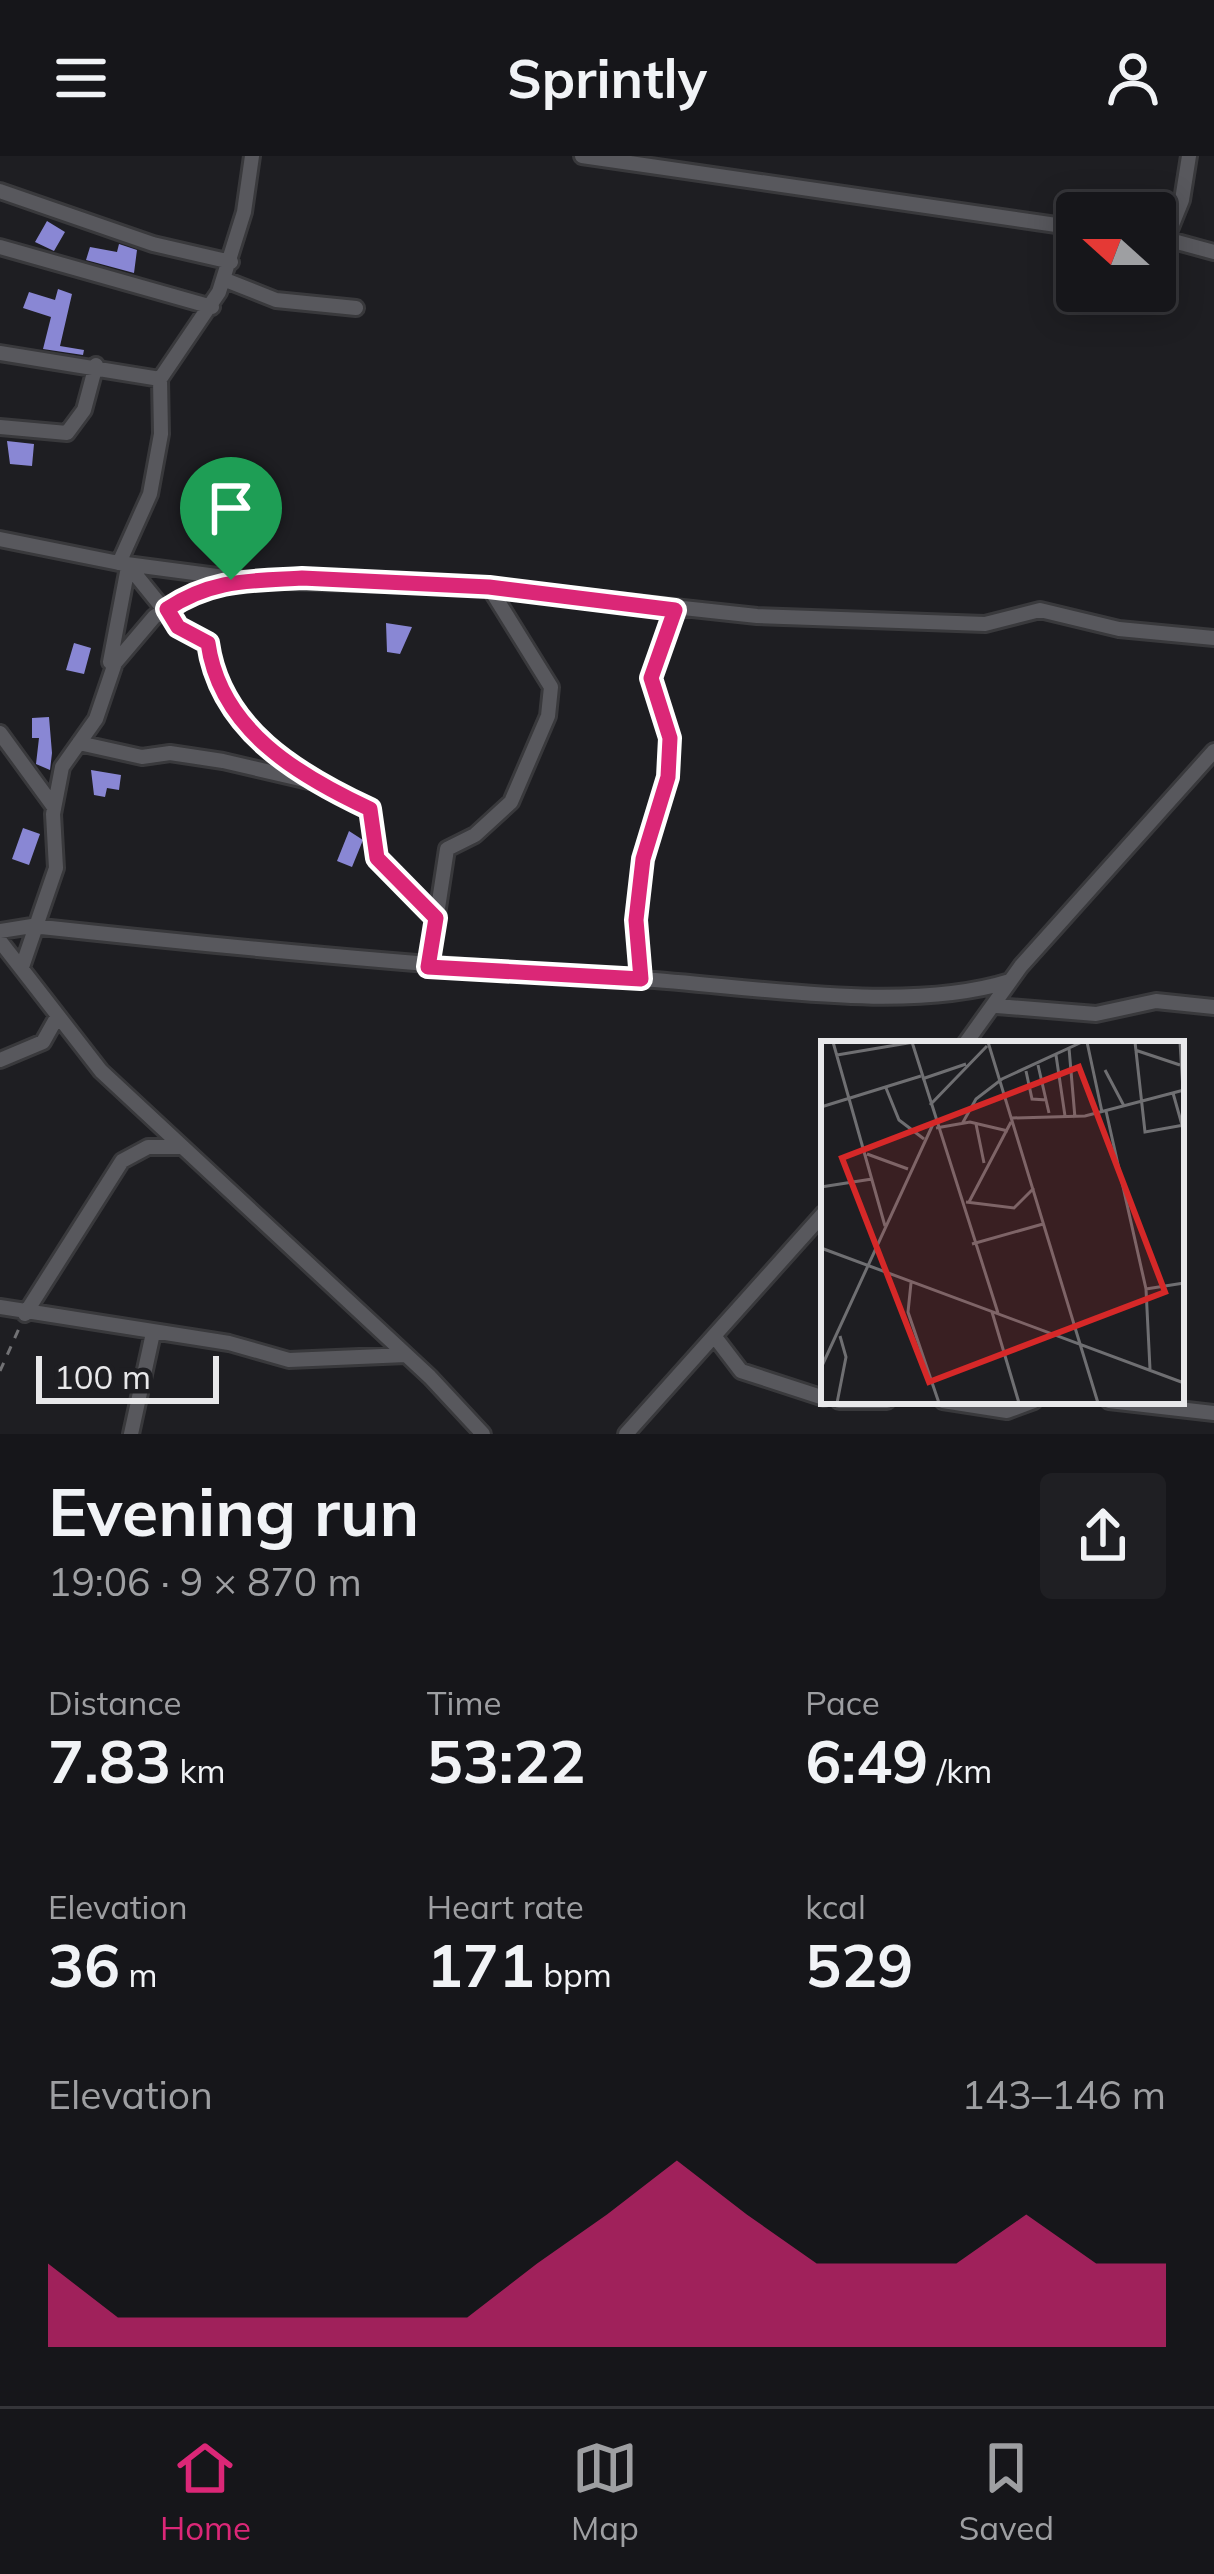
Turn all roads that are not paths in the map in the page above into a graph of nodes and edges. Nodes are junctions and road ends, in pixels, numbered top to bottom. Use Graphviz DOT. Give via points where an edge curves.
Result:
graph roads {
  1 [pos="251,156"];
  2 [pos="582,156"];
  3 [pos="1190,156"];
  4 [pos="0,191"];
  5 [pos="1176,211"];
  6 [pos="1056,225"];
  7 [pos="1176,241"];
  8 [pos="0,247"];
  9 [pos="1214,252"];
  10 [pos="231,262"];
  11 [pos="223,280"];
  12 [pos="212,307"];
  13 [pos="356,308"];
  14 [pos="0,353"];
  15 [pos="96,365"];
  16 [pos="160,379"];
  17 [pos="0,427"];
  18 [pos="0,539"];
  19 [pos="124,565"];
  20 [pos="234,578"];
  21 [pos="489,587"];
  22 [pos="167,609"];
  23 [pos="675,610"];
  24 [pos="1214,638"];
  25 [pos="108,676"];
  26 [pos="0,734"];
  27 [pos="79,743"];
  28 [pos="1214,751"];
  29 [pos="316,782"];
  30 [pos="54,807"];
  31 [pos="436,918"];
  32 [pos="32,926"];
  33 [pos="0,931"];
  34 [pos="0,940"];
  35 [pos="22,967"];
  36 [pos="428,967"];
  37 [pos="641,979"];
  38 [pos="1010,982"];
  39 [pos="997,1006"];
  40 [pos="1214,1007"];
  41 [pos="57,1017"];
  42 [pos="968,1041"];
  43 [pos="0,1060"];
  44 [pos="184,1147"];
  45 [pos="821,1216"];
  46 [pos="0,1307"];
  47 [pos="25,1313"];
  48 [pos="153,1334"];
  49 [pos="715,1337"];
  50 [pos="406,1355"];
  51 [pos="821,1397"];
  52 [pos="962,1404"];
  53 [pos="1026,1404"];
  54 [pos="1135,1404"];
  55 [pos="1214,1413"];
  56 [pos="131,1434"];
  57 [pos="483,1434"];
  58 [pos="626,1434"];
  1 -- 10 [label="street"];
  2 -- 6 [label="street"];
  3 -- 5 [label="street"];
  4 -- 10 [label="street"];
  7 -- 9 [label="street"];
  8 -- 12 [label="street"];
  10 -- 11 [label="street"];
  11 -- 12 [label="street"];
  11 -- 13 [label="street" via="276,300"];
  12 -- 16 [label="street"];
  14 -- 15 [label="street"];
  15 -- 16 [label="street"];
  15 -- 17 [label="street" via="84,410 67,433"];
  16 -- 19 [label="street" via="152,485"];
  18 -- 19 [label="street"];
  19 -- 20 [label="street"];
  19 -- 22 [label="street"];
  19 -- 25 [label="street"];
  20 -- 21 [label="street"];
  20 -- 22 [label="street"];
  21 -- 23 [label="street"];
  21 -- 31 [label="street" via="551,687 548,716 511,802 475,836 447,849"];
  22 -- 25 [label="street" via="134,637"];
  22 -- 29 [label="street" via="178,627 208,643 238,720"];
  23 -- 24 [label="street" via="965,624 1040,610 1119,629"];
  23 -- 37 [label="street" via="651,678 670,738 668,777 643,859"];
  25 -- 27 [label="street" via="100,712"];
  26 -- 30 [label="street"];
  27 -- 29 [label="street"];
  27 -- 30 [label="street" via="62,767"];
  28 -- 38 [label="street"];
  29 -- 31 [label="street" via="370,809 377,858"];
  30 -- 32 [label="street" via="56,868"];
  31 -- 36 [label="street"];
  32 -- 33 [label="street"];
  32 -- 35 [label="street"];
  32 -- 36 [label="street"];
  34 -- 35 [label="street"];
  35 -- 41 [label="street"];
  36 -- 37 [label="street"];
  37 -- 38 [label="street" via="953,997"];
  38 -- 39 [label="street"];
  39 -- 40 [label="street" via="1096,1014 1177,1000"];
  39 -- 42 [label="street"];
  41 -- 43 [label="street" via="43,1042"];
  41 -- 44 [label="street" via="101,1071"];
  44 -- 47 [label="street" via="148,1147 122,1161"];
  44 -- 50 [label="street"];
  45 -- 49 [label="street"];
  46 -- 47 [label="street"];
  47 -- 48 [label="street"];
  48 -- 50 [label="street" via="289,1360"];
  48 -- 56 [label="street"];
  49 -- 51 [label="street" via="741,1371"];
  49 -- 58 [label="street"];
  50 -- 57 [label="street"];
  52 -- 53 [label="street" via="1007,1411"];
  54 -- 55 [label="street"];
}
